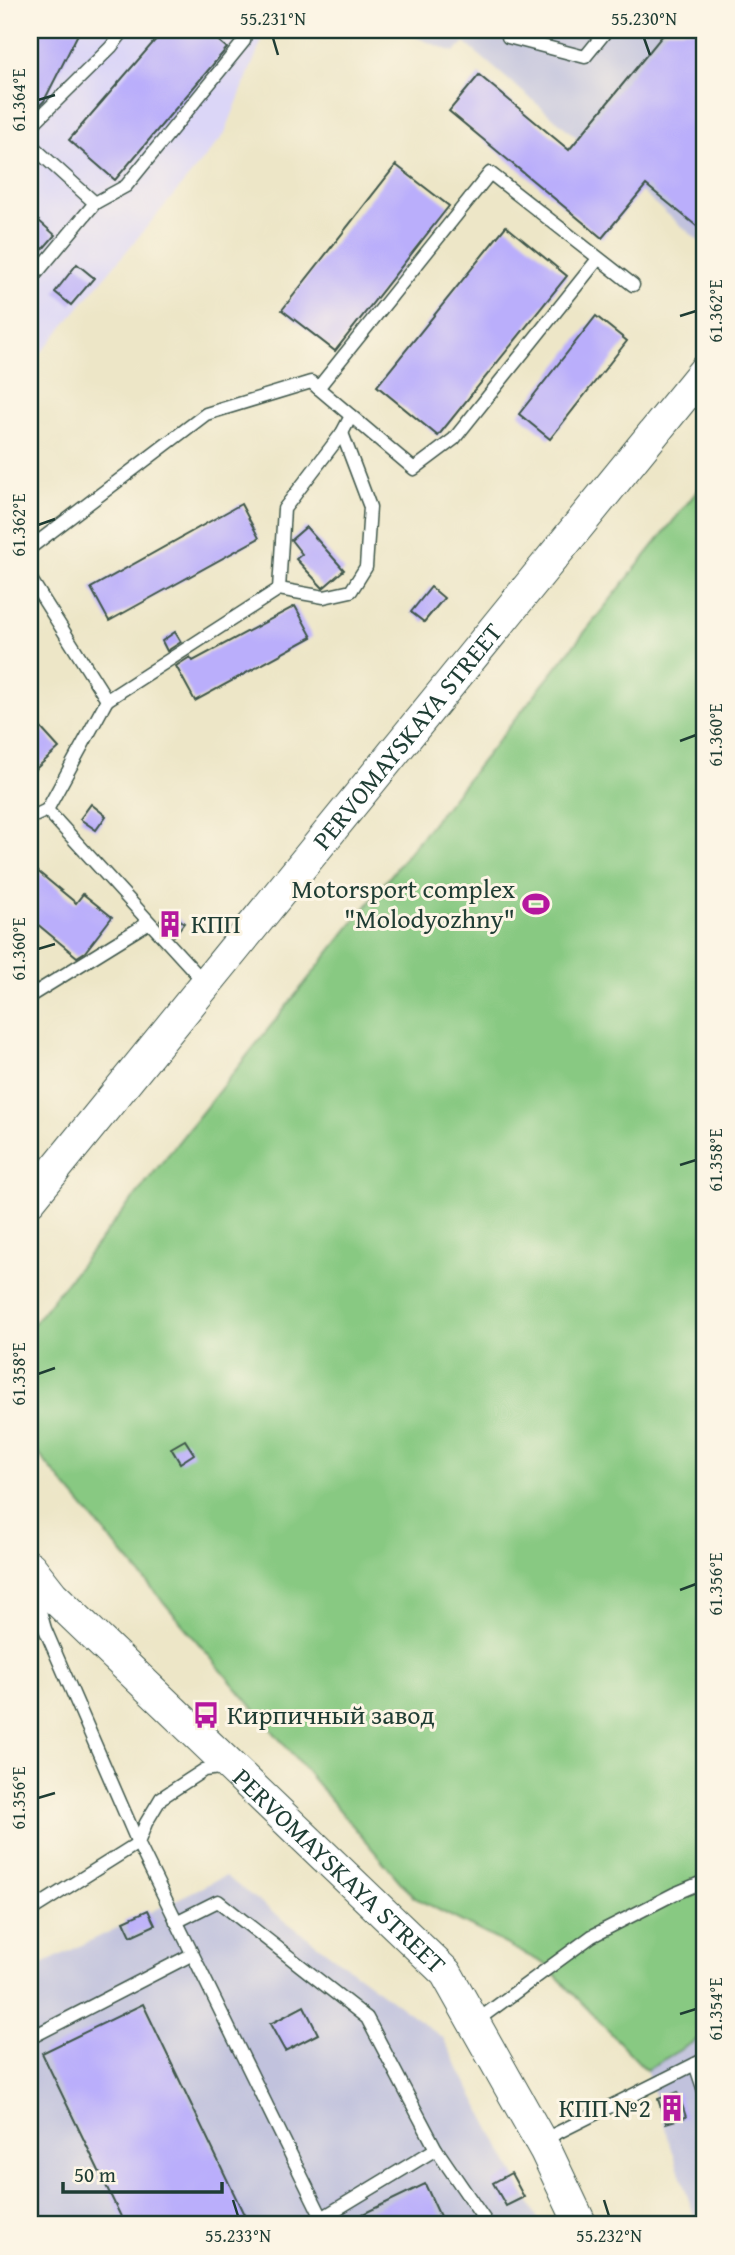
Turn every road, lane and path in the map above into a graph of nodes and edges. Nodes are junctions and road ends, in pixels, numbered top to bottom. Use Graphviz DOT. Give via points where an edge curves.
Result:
graph roads {
  1 [pos="124,30"];
  2 [pos="246,30"];
  3 [pos="514,30"];
  4 [pos="607,30"];
  5 [pos="30,127"];
  6 [pos="30,144"];
  7 [pos="95,203"];
  8 [pos="598,258"];
  9 [pos="30,281"];
  10 [pos="633,285"];
  11 [pos="705,370"];
  12 [pos="318,388"];
  13 [pos="351,416"];
  14 [pos="342,433"];
  15 [pos="30,548"];
  16 [pos="30,578"];
  17 [pos="279,589"];
  18 [pos="107,700"];
  19 [pos="47,810"];
  20 [pos="30,818"];
  21 [pos="148,923"];
  22 [pos="205,983"];
  23 [pos="30,996"];
  24 [pos="30,1200"];
  25 [pos="30,1567"];
  26 [pos="30,1576"];
  27 [pos="231,1767"];
  28 [pos="138,1843"];
  29 [pos="705,1881"];
  30 [pos="30,1910"];
  31 [pos="176,1922"];
  32 [pos="191,1955"];
  33 [pos="475,2022"];
  34 [pos="30,2038"];
  35 [pos="700,2061"];
  36 [pos="705,2094"];
  37 [pos="540,2141"];
  38 [pos="436,2149"];
  39 [pos="324,2222"];
  40 [pos="488,2225"];
  41 [pos="581,2225"];
  1 -- 5 [label="lane"];
  2 -- 7 [label="lane" via="244,41 126,186"];
  3 -- 4 [label="lane" via="508,37 585,57"];
  6 -- 7 [label="lane"];
  7 -- 9 [label="lane"];
  8 -- 10 [label="lane"];
  8 -- 12 [label="lane" via="490,173"];
  8 -- 13 [label="lane" via="454,439 414,468"];
  11 -- 22 [label="street, PERVOMAYSKAYA STREET"];
  12 -- 13 [label="lane"];
  12 -- 15 [label="lane" via="311,383 206,414"];
  13 -- 14 [label="lane"];
  14 -- 17 [label="lane" via="284,509"];
  14 -- 17 [label="lane" via="370,507 366,567 351,592 324,597"];
  16 -- 18 [label="lane"];
  17 -- 18 [label="lane"];
  18 -- 19 [label="lane"];
  19 -- 20 [label="lane"];
  19 -- 21 [label="lane"];
  21 -- 22 [label="lane"];
  21 -- 23 [label="lane"];
  22 -- 24 [label="street, PERVOMAYSKAYA STREET"];
  25 -- 27 [label="street, PERVOMAYSKAYA STREET" via="52,1595"];
  26 -- 28 [label="lane" via="45,1629"];
  27 -- 28 [label="lane" via="204,1770 161,1798"];
  27 -- 33 [label="street, PERVOMAYSKAYA STREET" via="446,1973"];
  28 -- 30 [label="lane"];
  28 -- 31 [label="lane"];
  29 -- 33 [label="lane" via="592,1936"];
  31 -- 32 [label="lane"];
  31 -- 38 [label="lane" via="218,1901 367,2018"];
  32 -- 34 [label="lane"];
  32 -- 39 [label="lane"];
  33 -- 37 [label="street, PERVOMAYSKAYA STREET"];
  35 -- 36 [label="lane"];
  35 -- 37 [label="lane"];
  37 -- 41 [label="street, PERVOMAYSKAYA STREET"];
  38 -- 39 [label="lane"];
  38 -- 40 [label="lane"];
}
